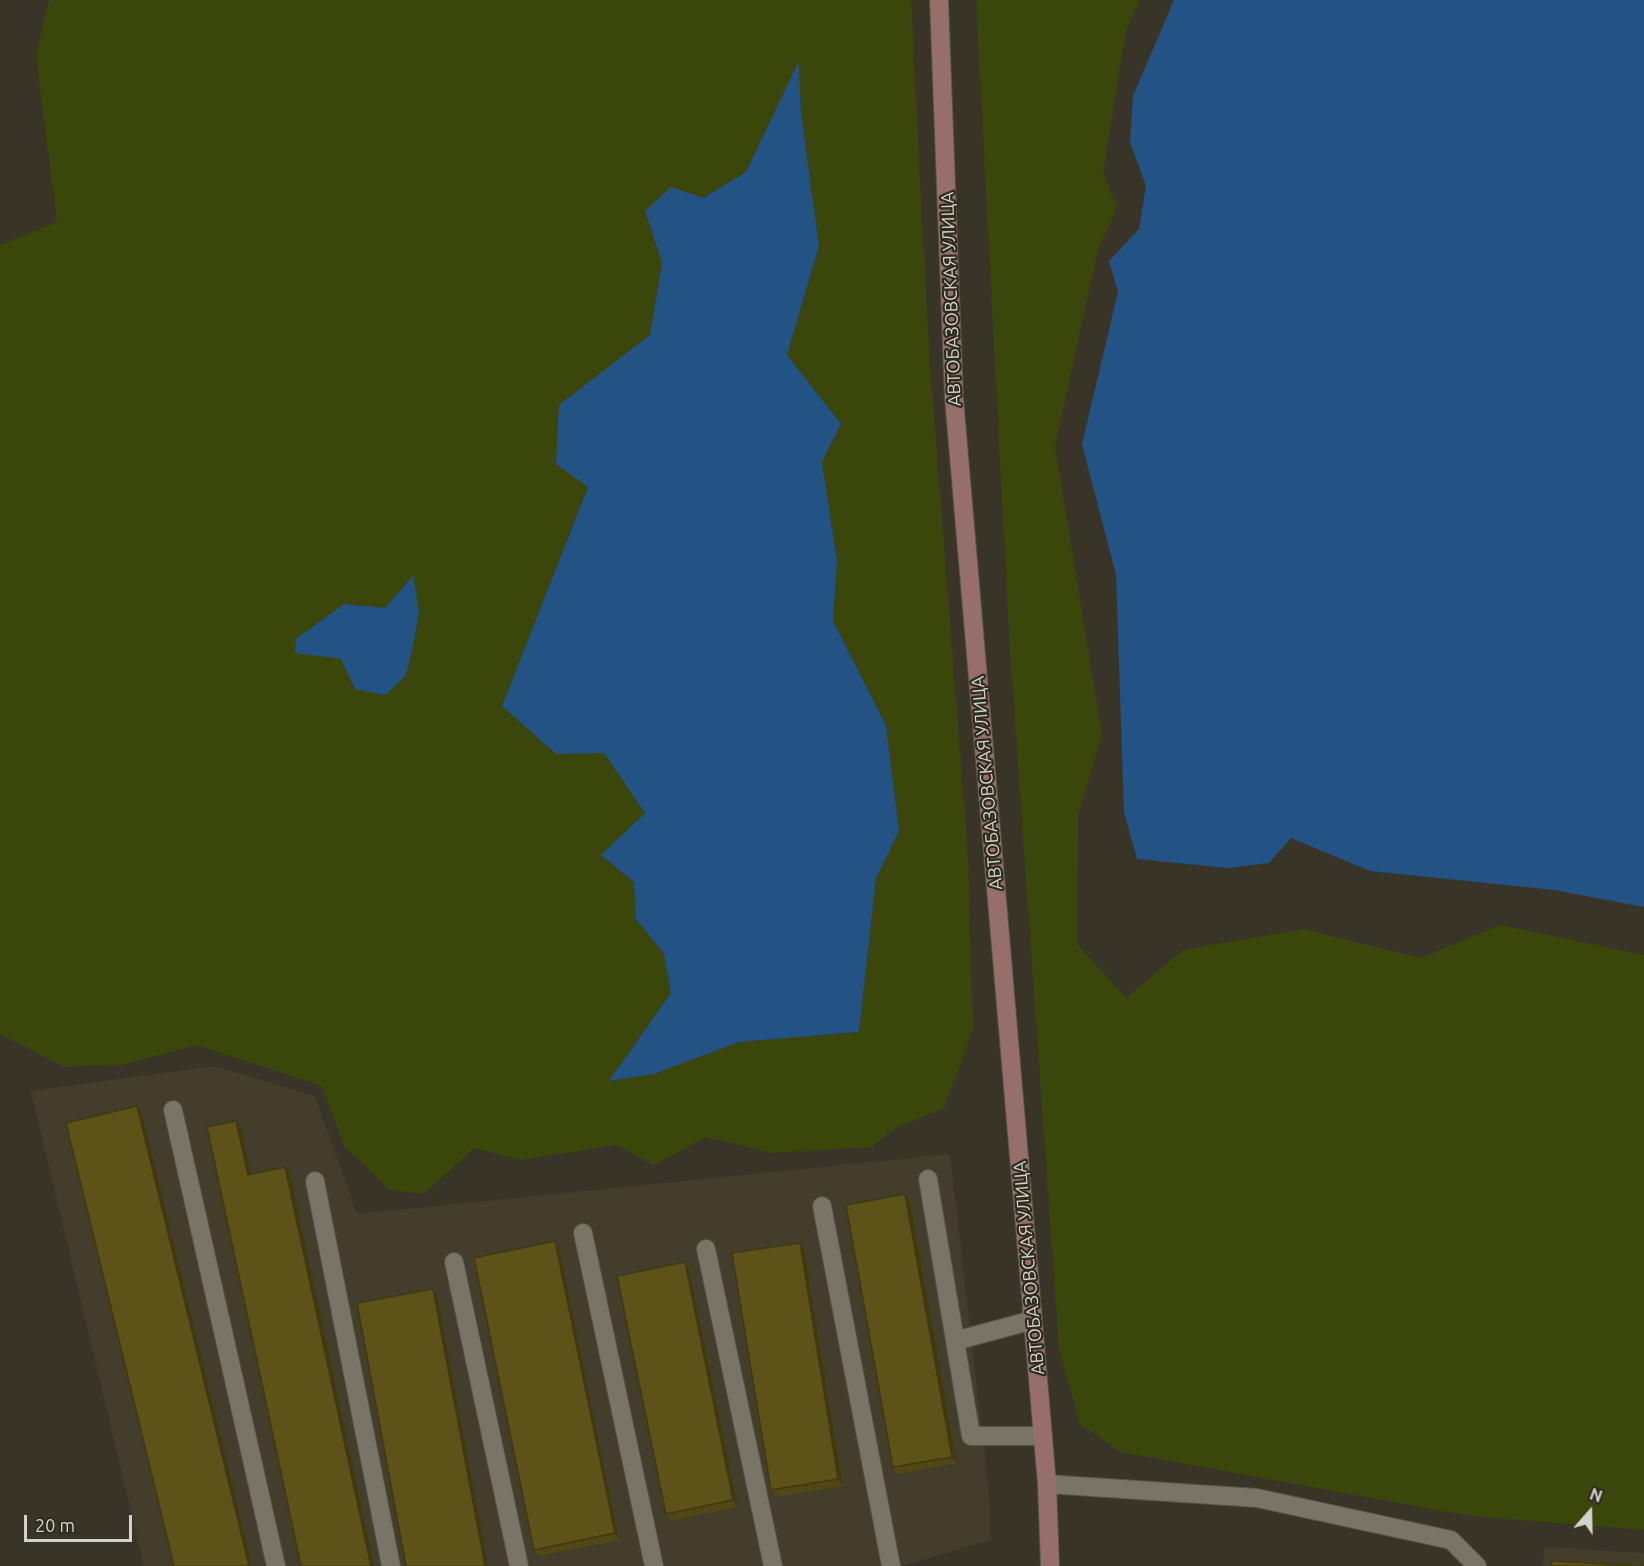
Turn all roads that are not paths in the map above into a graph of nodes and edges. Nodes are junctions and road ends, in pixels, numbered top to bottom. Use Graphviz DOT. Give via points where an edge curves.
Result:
graph roads {
  1 [pos="939,0"];
  2 [pos="173,1110"];
  3 [pos="928,1179"];
  4 [pos="315,1181"];
  5 [pos="822,1206"];
  6 [pos="583,1233"];
  7 [pos="706,1249"];
  8 [pos="454,1262"];
  9 [pos="1033,1320"];
  10 [pos="955,1341"];
  11 [pos="1043,1436"];
  12 [pos="1047,1484"];
  13 [pos="276,1566"];
  14 [pos="392,1566"];
  15 [pos="519,1566"];
  16 [pos="654,1566"];
  17 [pos="773,1566"];
  18 [pos="891,1566"];
  19 [pos="1050,1566"];
  20 [pos="1477,1566"];
  1 -- 9 [label="street, АВТОБАЗОВСКАЯ УЛИЦА" via="954,398"];
  2 -- 13 [label="street"];
  3 -- 10 [label="street"];
  4 -- 14 [label="street"];
  5 -- 18 [label="street"];
  6 -- 16 [label="street"];
  7 -- 17 [label="street"];
  8 -- 15 [label="street"];
  9 -- 10 [label="street"];
  9 -- 11 [label="street, АВТОБАЗОВСКАЯ УЛИЦА"];
  10 -- 11 [label="street" via="971,1436"];
  11 -- 12 [label="street, АВТОБАЗОВСКАЯ УЛИЦА"];
  12 -- 19 [label="street, АВТОБАЗОВСКАЯ УЛИЦА"];
  12 -- 20 [label="street" via="1257,1498 1451,1540"];
}
